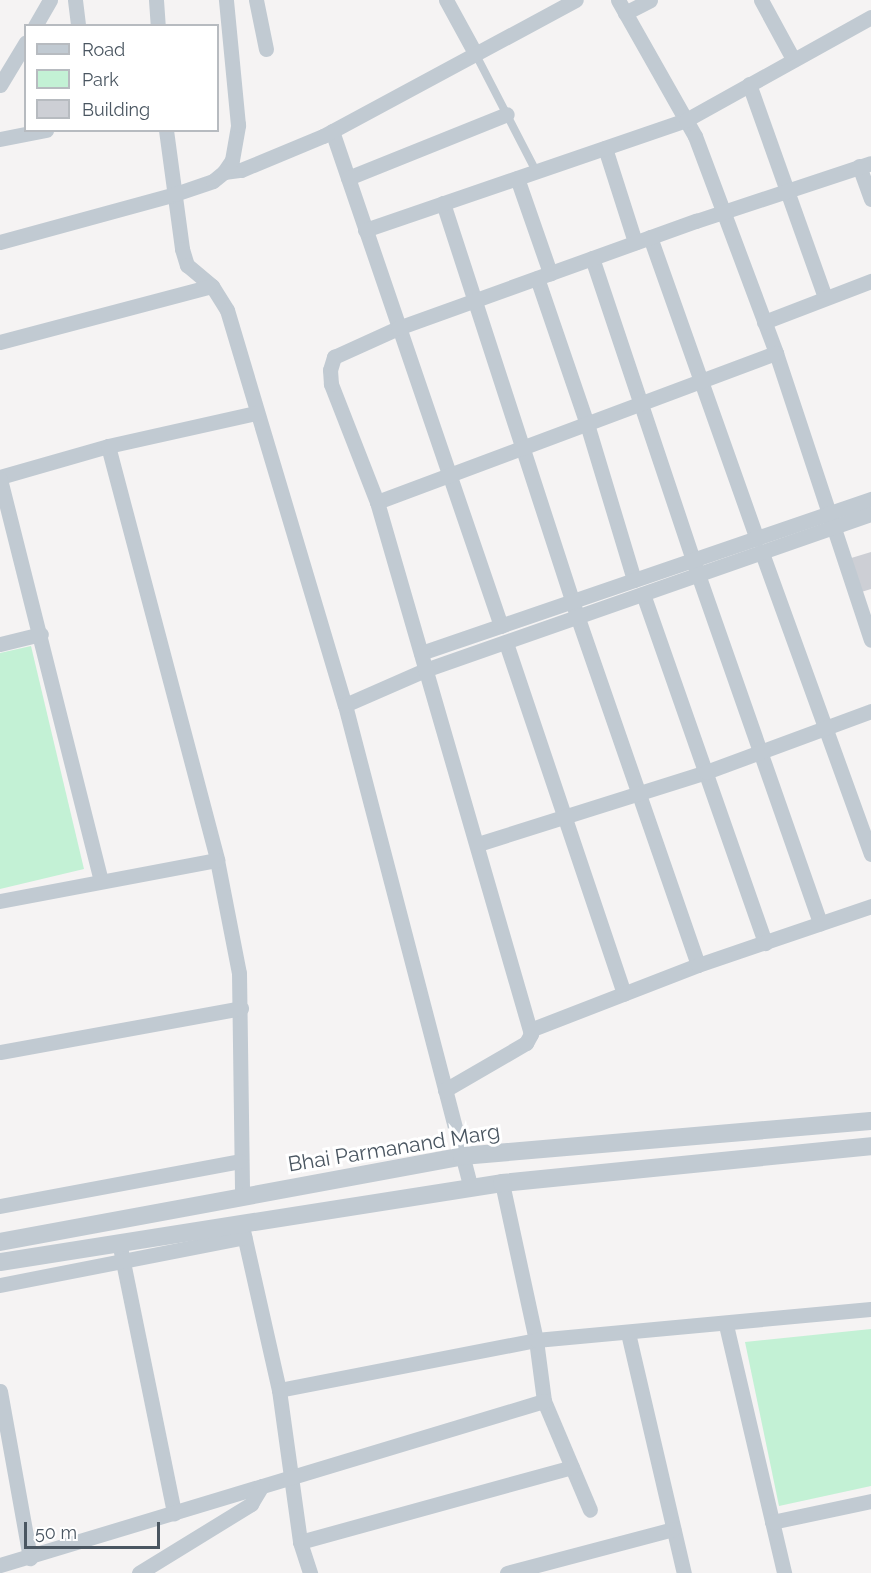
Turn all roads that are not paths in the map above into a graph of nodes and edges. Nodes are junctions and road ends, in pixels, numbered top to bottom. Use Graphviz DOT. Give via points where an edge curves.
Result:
graph roads {
  1 [pos="50,0"];
  2 [pos="75,0"];
  3 [pos="156,0"];
  4 [pos="226,0"];
  5 [pos="256,0"];
  6 [pos="446,0"];
  7 [pos="576,0"];
  8 [pos="650,0"];
  9 [pos="761,0"];
  10 [pos="621,6"];
  11 [pos="871,16"];
  12 [pos="36,24"];
  13 [pos="78,24"];
  14 [pos="158,24"];
  15 [pos="24,45"];
  16 [pos="266,49"];
  17 [pos="475,53"];
  18 [pos="794,59"];
  19 [pos="749,84"];
  20 [pos="0,86"];
  21 [pos="507,114"];
  22 [pos="686,120"];
  23 [pos="332,131"];
  24 [pos="36,132"];
  25 [pos="166,132"];
  26 [pos="0,139"];
  27 [pos="605,148"];
  28 [pos="865,165"];
  29 [pos="536,171"];
  30 [pos="225,172"];
  31 [pos="348,178"];
  32 [pos="517,178"];
  33 [pos="789,190"];
  34 [pos="175,194"];
  35 [pos="871,199"];
  36 [pos="443,203"];
  37 [pos="723,212"];
  38 [pos="365,230"];
  39 [pos="650,237"];
  40 [pos="0,242"];
  41 [pos="635,242"];
  42 [pos="592,258"];
  43 [pos="544,275"];
  44 [pos="871,281"];
  45 [pos="212,286"];
  46 [pos="825,298"];
  47 [pos="475,300"];
  48 [pos="764,322"];
  49 [pos="398,328"];
  50 [pos="0,342"];
  51 [pos="776,353"];
  52 [pos="702,381"];
  53 [pos="642,403"];
  54 [pos="256,413"];
  55 [pos="587,424"];
  56 [pos="108,446"];
  57 [pos="524,447"];
  58 [pos="449,475"];
  59 [pos="0,478"];
  60 [pos="871,499"];
  61 [pos="377,502"];
  62 [pos="871,514"];
  63 [pos="829,522"];
  64 [pos="760,546"];
  65 [pos="693,560"];
  66 [pos="698,576"];
  67 [pos="633,580"];
  68 [pos="643,594"];
  69 [pos="572,601"];
  70 [pos="577,617"];
  71 [pos="501,626"];
  72 [pos="41,634"];
  73 [pos="871,640"];
  74 [pos="506,643"];
  75 [pos="0,644"];
  76 [pos="422,653"];
  77 [pos="425,670"];
  78 [pos="345,705"];
  79 [pos="871,711"];
  80 [pos="826,728"];
  81 [pos="762,752"];
  82 [pos="706,772"];
  83 [pos="640,793"];
  84 [pos="566,817"];
  85 [pos="478,844"];
  86 [pos="871,854"];
  87 [pos="218,860"];
  88 [pos="101,881"];
  89 [pos="0,901"];
  90 [pos="871,906"];
  91 [pos="820,924"];
  92 [pos="765,943"];
  93 [pos="698,965"];
  94 [pos="624,994"];
  95 [pos="241,1008"];
  96 [pos="530,1030"];
  97 [pos="0,1052"];
  98 [pos="446,1090"];
  99 [pos="871,1121"];
  100 [pos="871,1146"];
  101 [pos="462,1156"];
  102 [pos="240,1161"];
  103 [pos="502,1183"];
  104 [pos="471,1188"];
  105 [pos="242,1197"];
  106 [pos="0,1206"];
  107 [pos="243,1232"];
  108 [pos="0,1242"];
  109 [pos="121,1251"];
  110 [pos="0,1263"];
  111 [pos="0,1285"];
  112 [pos="871,1309"];
  113 [pos="726,1325"];
  114 [pos="628,1333"];
  115 [pos="536,1340"];
  116 [pos="279,1390"];
  117 [pos="0,1391"];
  118 [pos="544,1401"];
  119 [pos="2,1410"];
  120 [pos="572,1467"];
  121 [pos="290,1477"];
  122 [pos="262,1486"];
  123 [pos="871,1501"];
  124 [pos="590,1510"];
  125 [pos="174,1513"];
  126 [pos="772,1522"];
  127 [pos="673,1529"];
  128 [pos="300,1542"];
  129 [pos="30,1558"];
  130 [pos="0,1565"];
  131 [pos="139,1573"];
  132 [pos="310,1573"];
  133 [pos="507,1573"];
  134 [pos="684,1573"];
  135 [pos="784,1573"];
  1 -- 12 [label="street"];
  2 -- 13 [label="street"];
  3 -- 14 [label="street"];
  4 -- 30 [label="street" via="238,125 232,160"];
  5 -- 16 [label="street"];
  6 -- 17 [label="street"];
  7 -- 17 [label="street"];
  8 -- 10 [label="street"];
  9 -- 18 [label="street"];
  10 -- 22 [label="street"];
  11 -- 18 [label="street"];
  15 -- 20 [label="street"];
  17 -- 21 [label="lane"];
  17 -- 23 [label="street"];
  18 -- 19 [label="street"];
  19 -- 22 [label="street"];
  19 -- 33 [label="street"];
  21 -- 29 [label="lane"];
  21 -- 31 [label="street"];
  22 -- 27 [label="street"];
  22 -- 37 [label="street"];
  23 -- 30 [label="street" via="258,164"];
  23 -- 31 [label="street"];
  24 -- 26 [label="street"];
  25 -- 34 [label="street"];
  27 -- 29 [label="street"];
  27 -- 41 [label="street"];
  28 -- 33 [label="street"];
  28 -- 35 [label="street"];
  29 -- 32 [label="street"];
  30 -- 34 [label="street" via="213,181"];
  31 -- 38 [label="street"];
  32 -- 36 [label="street"];
  32 -- 43 [label="street"];
  33 -- 37 [label="street"];
  33 -- 46 [label="street"];
  34 -- 40 [label="street"];
  34 -- 45 [label="street" via="187,265"];
  36 -- 38 [label="street"];
  36 -- 47 [label="street"];
  37 -- 39 [label="street"];
  37 -- 48 [label="street"];
  38 -- 49 [label="street"];
  39 -- 41 [label="street"];
  39 -- 52 [label="street"];
  41 -- 42 [label="street"];
  42 -- 43 [label="street"];
  42 -- 53 [label="street"];
  43 -- 47 [label="street"];
  43 -- 55 [label="street"];
  44 -- 46 [label="street"];
  45 -- 50 [label="street"];
  45 -- 54 [label="street" via="227,310"];
  46 -- 48 [label="street"];
  47 -- 49 [label="street"];
  47 -- 57 [label="street"];
  48 -- 51 [label="street"];
  49 -- 58 [label="street"];
  49 -- 61 [label="street" via="334,357 330,370 331,384"];
  51 -- 52 [label="street"];
  51 -- 63 [label="street"];
  52 -- 53 [label="street"];
  52 -- 64 [label="street"];
  53 -- 55 [label="street"];
  53 -- 65 [label="street"];
  54 -- 56 [label="street"];
  54 -- 78 [label="street"];
  55 -- 57 [label="street"];
  55 -- 67 [label="street"];
  56 -- 59 [label="street"];
  56 -- 87 [label="street"];
  57 -- 58 [label="street"];
  57 -- 69 [label="street"];
  58 -- 61 [label="street"];
  58 -- 71 [label="street"];
  59 -- 72 [label="street"];
  60 -- 63 [label="street"];
  61 -- 76 [label="street"];
  62 -- 63 [label="street"];
  63 -- 64 [label="street"];
  63 -- 73 [label="street"];
  64 -- 65 [label="street"];
  64 -- 66 [label="street"];
  64 -- 80 [label="street"];
  65 -- 66 [label="street"];
  65 -- 67 [label="street"];
  66 -- 68 [label="street"];
  66 -- 81 [label="street"];
  67 -- 69 [label="street"];
  68 -- 70 [label="street"];
  68 -- 82 [label="street"];
  69 -- 70 [label="street"];
  69 -- 71 [label="street"];
  70 -- 74 [label="street"];
  70 -- 83 [label="street"];
  71 -- 76 [label="street"];
  72 -- 75 [label="street"];
  72 -- 88 [label="street"];
  74 -- 77 [label="street"];
  74 -- 84 [label="street"];
  76 -- 77 [label="street"];
  77 -- 78 [label="street"];
  77 -- 85 [label="street"];
  78 -- 98 [label="street"];
  79 -- 80 [label="street"];
  80 -- 81 [label="street"];
  80 -- 86 [label="street"];
  81 -- 82 [label="street"];
  81 -- 91 [label="street"];
  82 -- 83 [label="street"];
  82 -- 92 [label="street"];
  83 -- 84 [label="street"];
  83 -- 93 [label="street"];
  84 -- 85 [label="street"];
  84 -- 94 [label="street"];
  85 -- 96 [label="street"];
  87 -- 88 [label="street"];
  87 -- 95 [label="street" via="239,973"];
  88 -- 89 [label="street"];
  90 -- 91 [label="street"];
  91 -- 92 [label="street"];
  92 -- 93 [label="street"];
  93 -- 94 [label="street"];
  94 -- 96 [label="street"];
  95 -- 97 [label="street"];
  95 -- 102 [label="street"];
  96 -- 98 [label="street" via="526,1043"];
  98 -- 101 [label="street"];
  99 -- 101 [label="street, Bhai Parmanand Marg"];
  100 -- 103 [label="street"];
  101 -- 104 [label="street"];
  101 -- 105 [label="street, Bhai Parmanand Marg"];
  102 -- 105 [label="street"];
  102 -- 106 [label="street"];
  103 -- 104 [label="street"];
  103 -- 115 [label="street"];
  104 -- 107 [label="street"];
  105 -- 108 [label="street, Bhai Parmanand Marg"];
  107 -- 109 [label="street"];
  107 -- 116 [label="street"];
  109 -- 110 [label="street"];
  109 -- 111 [label="street"];
  109 -- 125 [label="street"];
  112 -- 113 [label="street"];
  113 -- 114 [label="street"];
  113 -- 126 [label="street"];
  114 -- 115 [label="street"];
  114 -- 127 [label="street"];
  115 -- 116 [label="street"];
  115 -- 118 [label="street"];
  116 -- 121 [label="street"];
  117 -- 119 [label="street"];
  118 -- 120 [label="street"];
  118 -- 121 [label="street"];
  119 -- 129 [label="street"];
  120 -- 124 [label="street"];
  120 -- 128 [label="street"];
  121 -- 122 [label="street"];
  121 -- 128 [label="street"];
  122 -- 125 [label="street"];
  122 -- 131 [label="street" via="251,1504"];
  123 -- 126 [label="street"];
  125 -- 129 [label="street"];
  126 -- 135 [label="street"];
  127 -- 133 [label="street"];
  127 -- 134 [label="street"];
  128 -- 132 [label="street"];
  129 -- 130 [label="street"];
}
